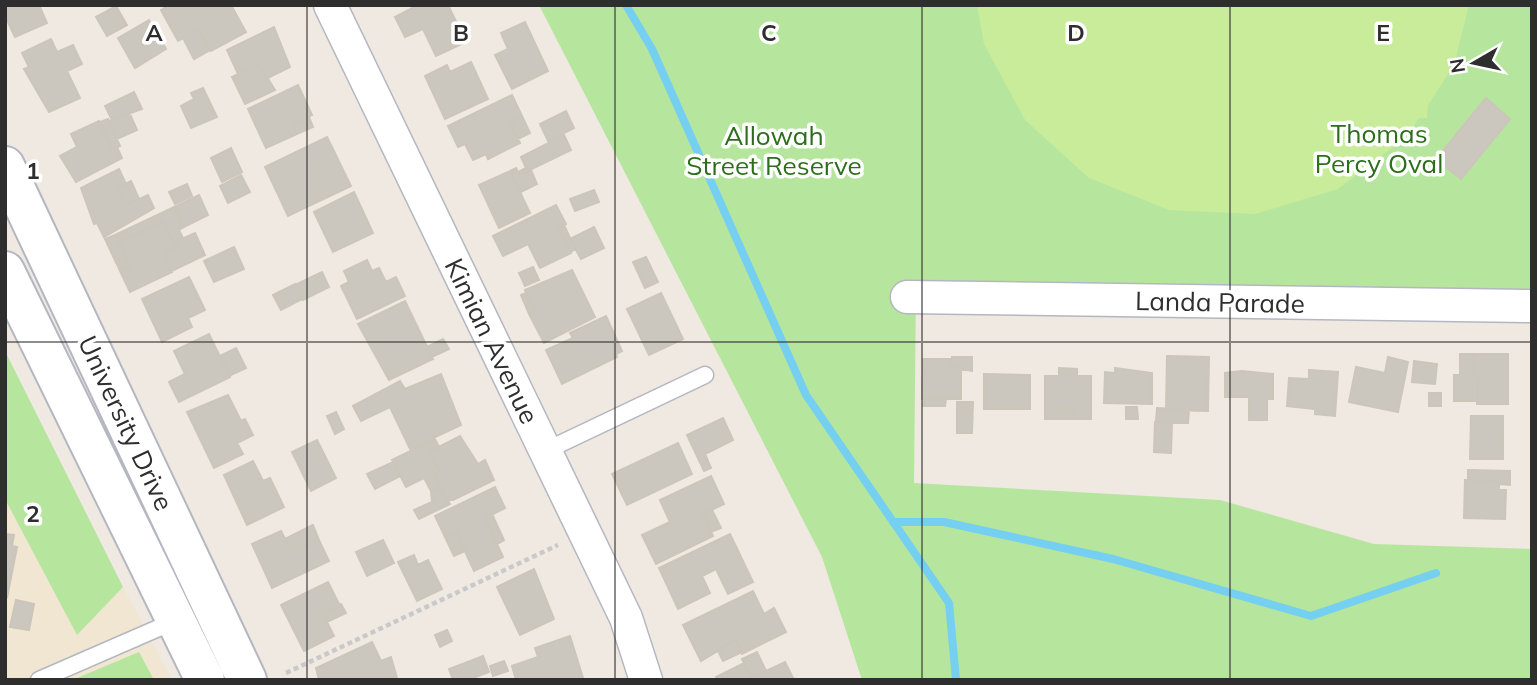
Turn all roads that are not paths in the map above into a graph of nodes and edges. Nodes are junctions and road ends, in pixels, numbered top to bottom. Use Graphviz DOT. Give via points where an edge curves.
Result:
graph roads {
  1 [pos="330,5"];
  2 [pos="5,166"];
  3 [pos="5,271"];
  4 [pos="908,297"];
  5 [pos="1532,306"];
  6 [pos="705,376"];
  7 [pos="545,451"];
  8 [pos="177,620"];
  9 [pos="39,680"];
  10 [pos="205,680"];
  11 [pos="247,680"];
  12 [pos="646,680"];
  1 -- 7 [label="street, Kimian Avenue"];
  2 -- 11 [label="main road, University Drive"];
  3 -- 8 [label="main road, University Drive"];
  4 -- 5 [label="street, Landa Parade"];
  6 -- 7 [label="lane"];
  7 -- 12 [label="street, Kimian Avenue" via="626,618"];
  8 -- 9 [label="lane"];
  8 -- 10 [label="main road, University Drive"];
}
